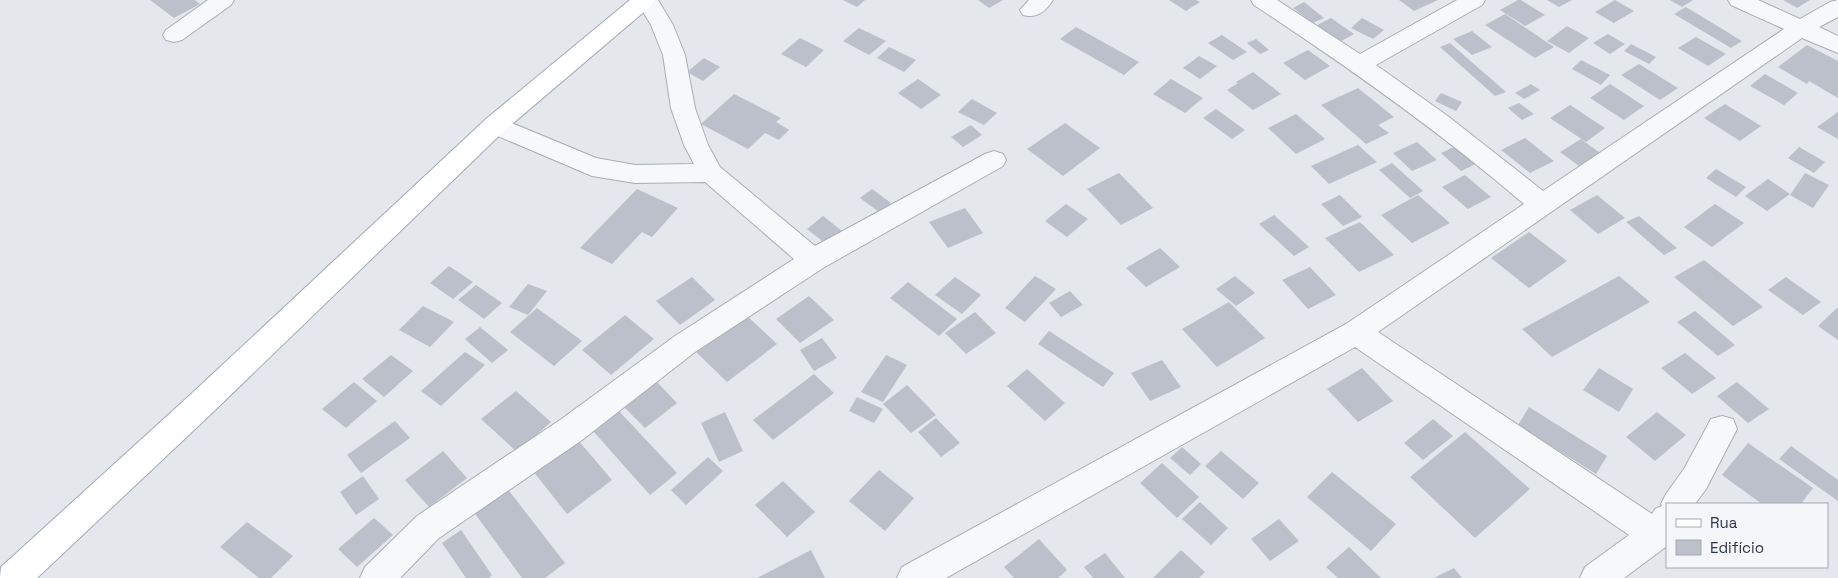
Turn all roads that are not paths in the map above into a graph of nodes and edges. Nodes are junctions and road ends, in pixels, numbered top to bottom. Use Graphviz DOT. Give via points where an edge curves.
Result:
graph roads {
  1 [pos="223,0"];
  2 [pos="645,0"];
  3 [pos="1262,0"];
  4 [pos="1474,0"];
  5 [pos="1739,0"];
  6 [pos="1838,7"];
  7 [pos="1801,28"];
  8 [pos="174,35"];
  9 [pos="1838,45"];
  10 [pos="1360,64"];
  11 [pos="494,125"];
  12 [pos="994,160"];
  13 [pos="711,173"];
  14 [pos="1542,204"];
  15 [pos="813,260"];
  16 [pos="1356,332"];
  17 [pos="1722,429"];
  18 [pos="1678,503"];
  19 [pos="1661,527"];
  20 [pos="13,578"];
  21 [pos="377,578"];
  22 [pos="914,578"];
  23 [pos="1597,578"];
  1 -- 8 [label="street"];
  2 -- 11 [label="main road"];
  2 -- 13 [label="street" via="662,25 674,55 683,108 696,145"];
  3 -- 10 [label="street"];
  4 -- 10 [label="street"];
  5 -- 7 [label="street"];
  6 -- 7 [label="street"];
  7 -- 9 [label="street"];
  7 -- 14 [label="street"];
  10 -- 14 [label="street" via="1489,158"];
  11 -- 13 [label="street" via="592,167 635,174"];
  11 -- 20 [label="main road"];
  12 -- 15 [label="street"];
  13 -- 15 [label="street"];
  14 -- 16 [label="street"];
  15 -- 21 [label="street" via="684,344 571,430 428,527"];
  16 -- 19 [label="street"];
  16 -- 22 [label="street"];
  17 -- 18 [label="street" via="1695,479"];
  19 -- 23 [label="street"];
}
